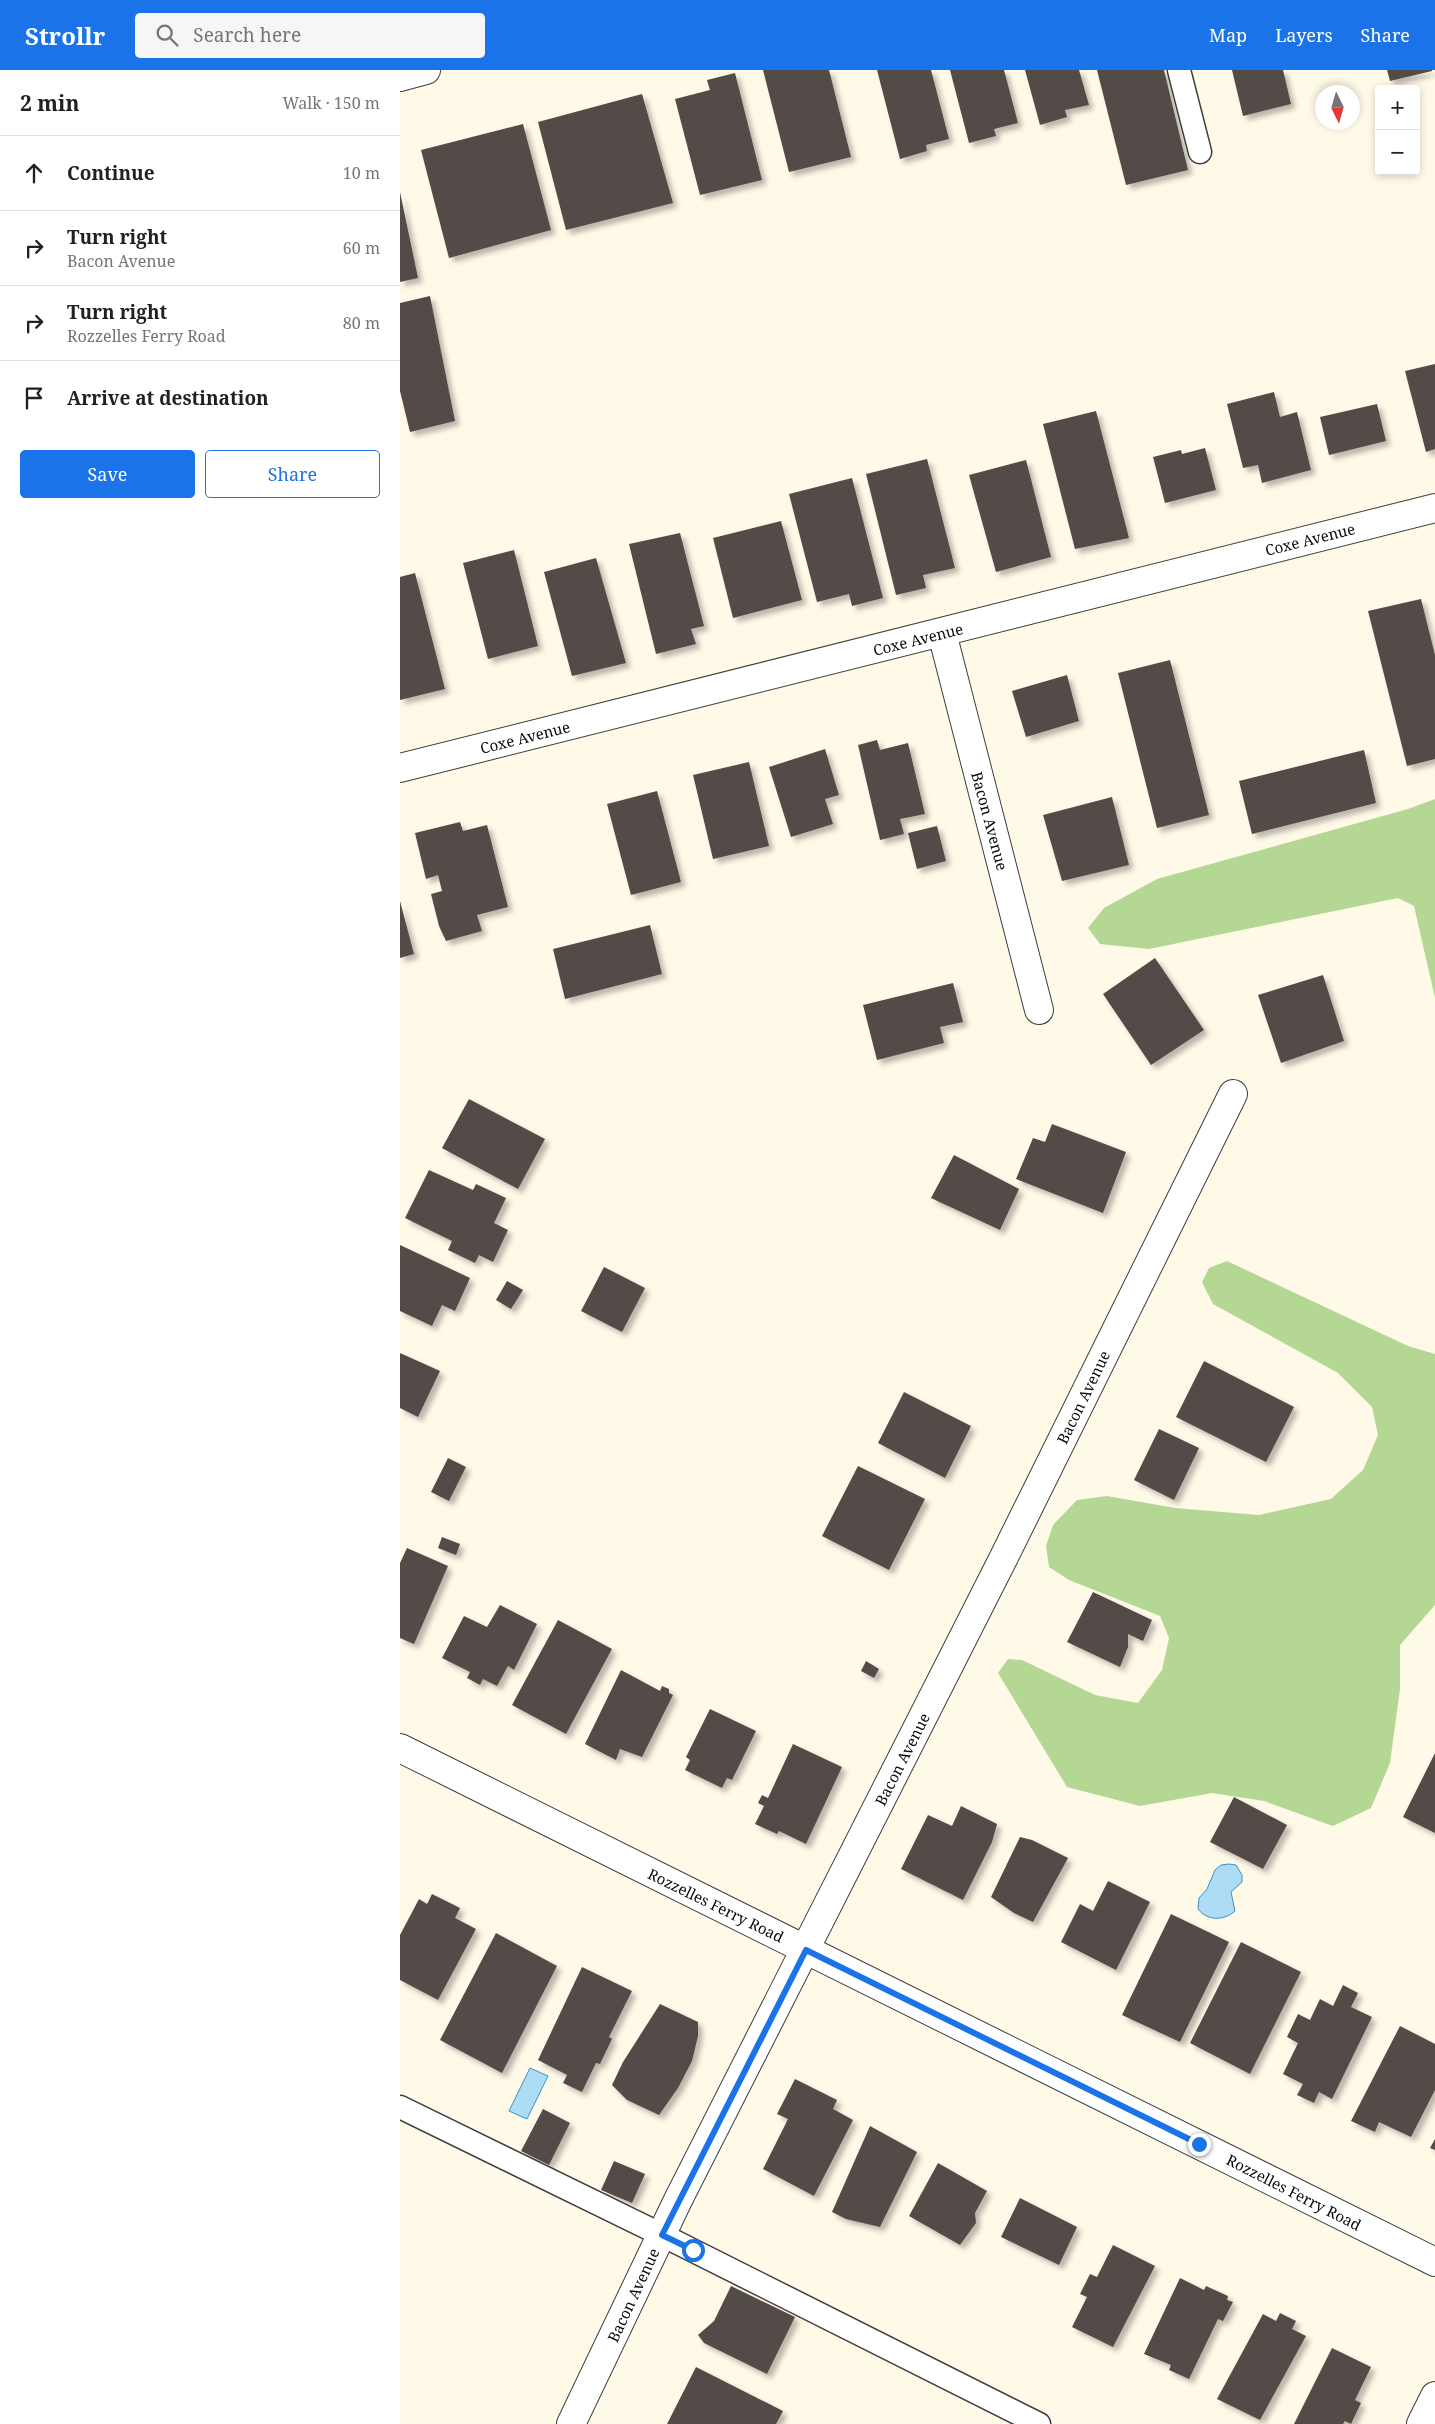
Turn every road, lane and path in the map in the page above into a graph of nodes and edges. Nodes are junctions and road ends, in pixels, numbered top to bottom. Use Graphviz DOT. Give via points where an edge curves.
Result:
graph roads {
  1 [pos="426,70"];
  2 [pos="1179,70"];
  3 [pos="400,77"];
  4 [pos="1200,152"];
  5 [pos="1435,508"];
  6 [pos="942,633"];
  7 [pos="400,768"];
  8 [pos="1039,1010"];
  9 [pos="1233,1094"];
  10 [pos="400,1748"];
  11 [pos="806,1950"];
  12 [pos="400,2107"];
  13 [pos="662,2235"];
  14 [pos="1435,2262"];
  15 [pos="1435,2396"];
  16 [pos="571,2424"];
  17 [pos="1039,2424"];
  18 [pos="1421,2424"];
  1 -- 3 [label="street"];
  2 -- 4 [label="lane"];
  5 -- 6 [label="street, Coxe Avenue"];
  6 -- 7 [label="street, Coxe Avenue"];
  6 -- 8 [label="street, Bacon Avenue"];
  9 -- 11 [label="street, Bacon Avenue"];
  10 -- 11 [label="street, Rozzelles Ferry Road"];
  11 -- 13 [label="street, Bacon Avenue"];
  11 -- 14 [label="street, Rozzelles Ferry Road"];
  12 -- 13 [label="lane"];
  13 -- 16 [label="street, Bacon Avenue"];
  13 -- 17 [label="lane"];
  15 -- 18 [label="street"];
}
